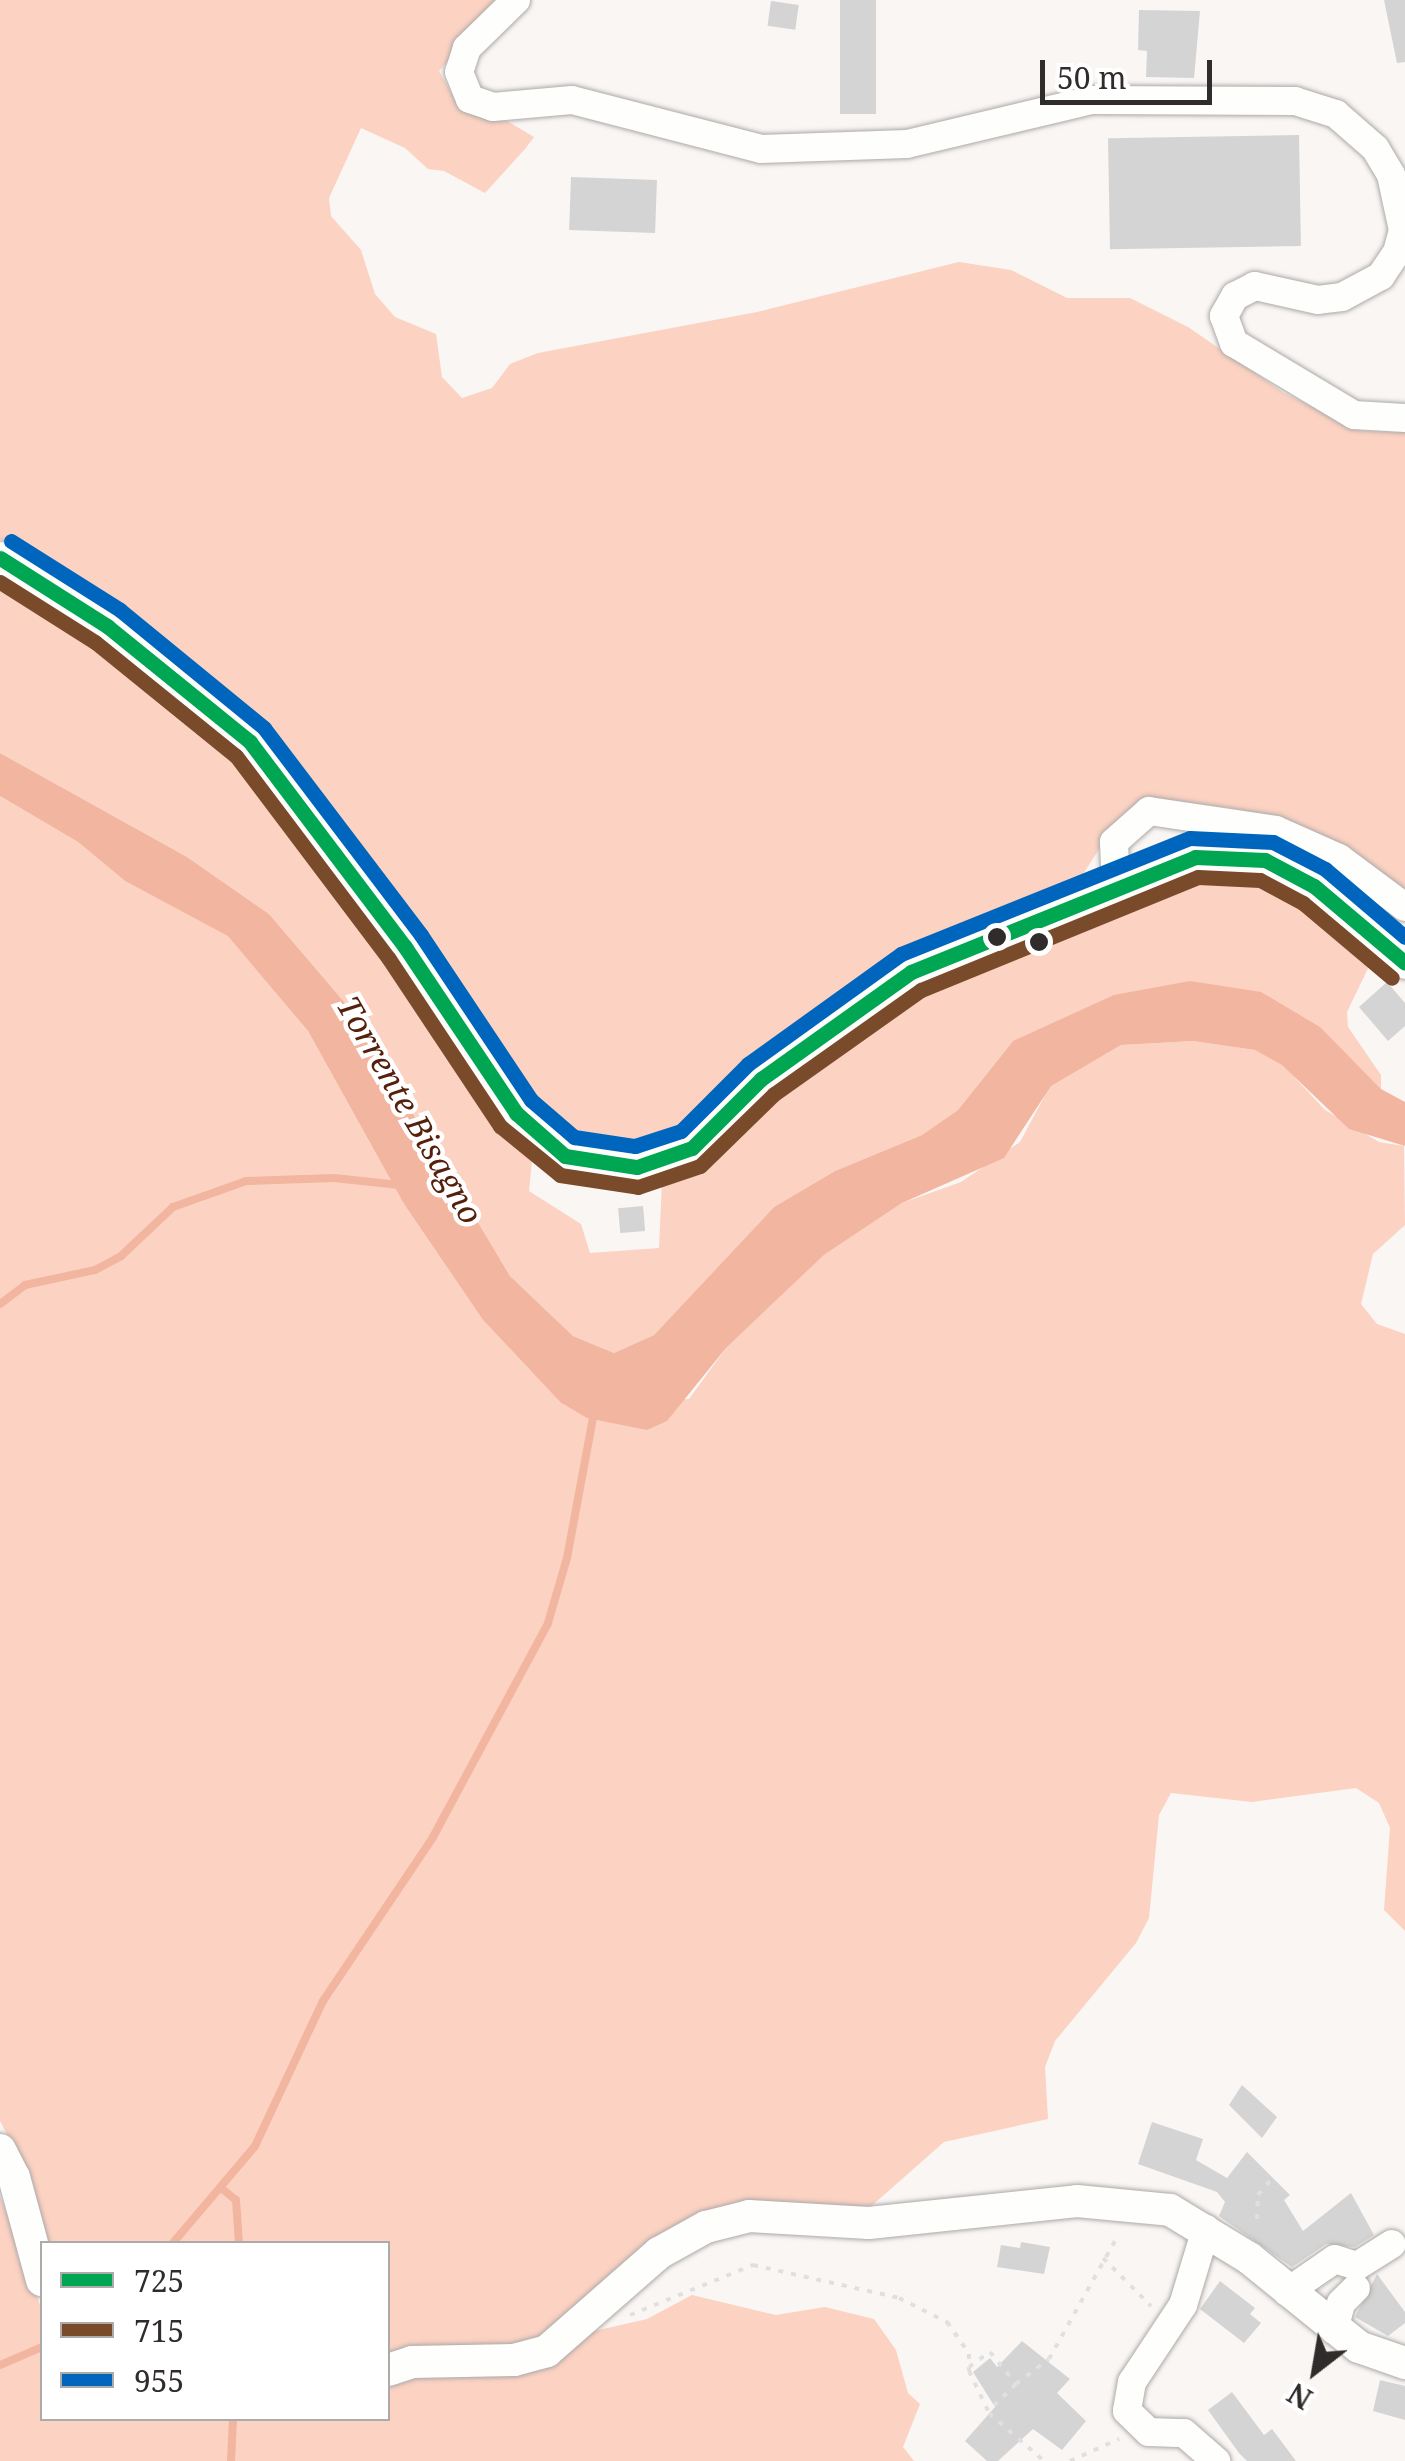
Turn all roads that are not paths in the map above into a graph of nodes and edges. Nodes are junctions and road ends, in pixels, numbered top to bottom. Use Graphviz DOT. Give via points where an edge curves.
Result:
graph roads {
  1 [pos="516,0"];
  2 [pos="1405,418"];
  3 [pos="0,558"];
  4 [pos="1116,888"];
  5 [pos="1405,907"];
  6 [pos="1405,963"];
  7 [pos="0,2150"];
  8 [pos="1206,2229"];
  9 [pos="1392,2244"];
  10 [pos="40,2273"];
  11 [pos="1356,2288"];
  12 [pos="1288,2292"];
  13 [pos="1334,2330"];
  14 [pos="1405,2364"];
  15 [pos="390,2369"];
  16 [pos="1216,2461"];
  1 -- 2 [label="street" via="467,48 459,72 470,98 493,107 572,100 761,149 907,144 1092,100 1295,101 1336,114 1375,148 1391,174 1403,230 1398,252 1381,276 1342,297 1318,300 1254,286 1235,296 1224,316 1234,343 1354,415"];
  3 -- 4 [label="main road" via="106,626 250,742 406,947 516,1114 565,1156 637,1167 692,1148 761,1079 910,972"];
  4 -- 5 [label="street" via="1114,842 1149,811 1276,830 1339,858"];
  4 -- 6 [label="main road" via="1195,857 1265,860 1314,886"];
  7 -- 10 [label="main road"];
  8 -- 12 [label="main road"];
  8 -- 15 [label="main road" via="1170,2210 1077,2201 869,2223 749,2216 706,2227 659,2253 547,2352"];
  8 -- 16 [label="street" via="1186,2297 1132,2382 1126,2411 1149,2432 1184,2433"];
  9 -- 12 [label="street" via="1357,2266 1335,2259"];
  11 -- 13 [label="street" via="1340,2303"];
  12 -- 13 [label="main road"];
  13 -- 14 [label="main road"];
}
